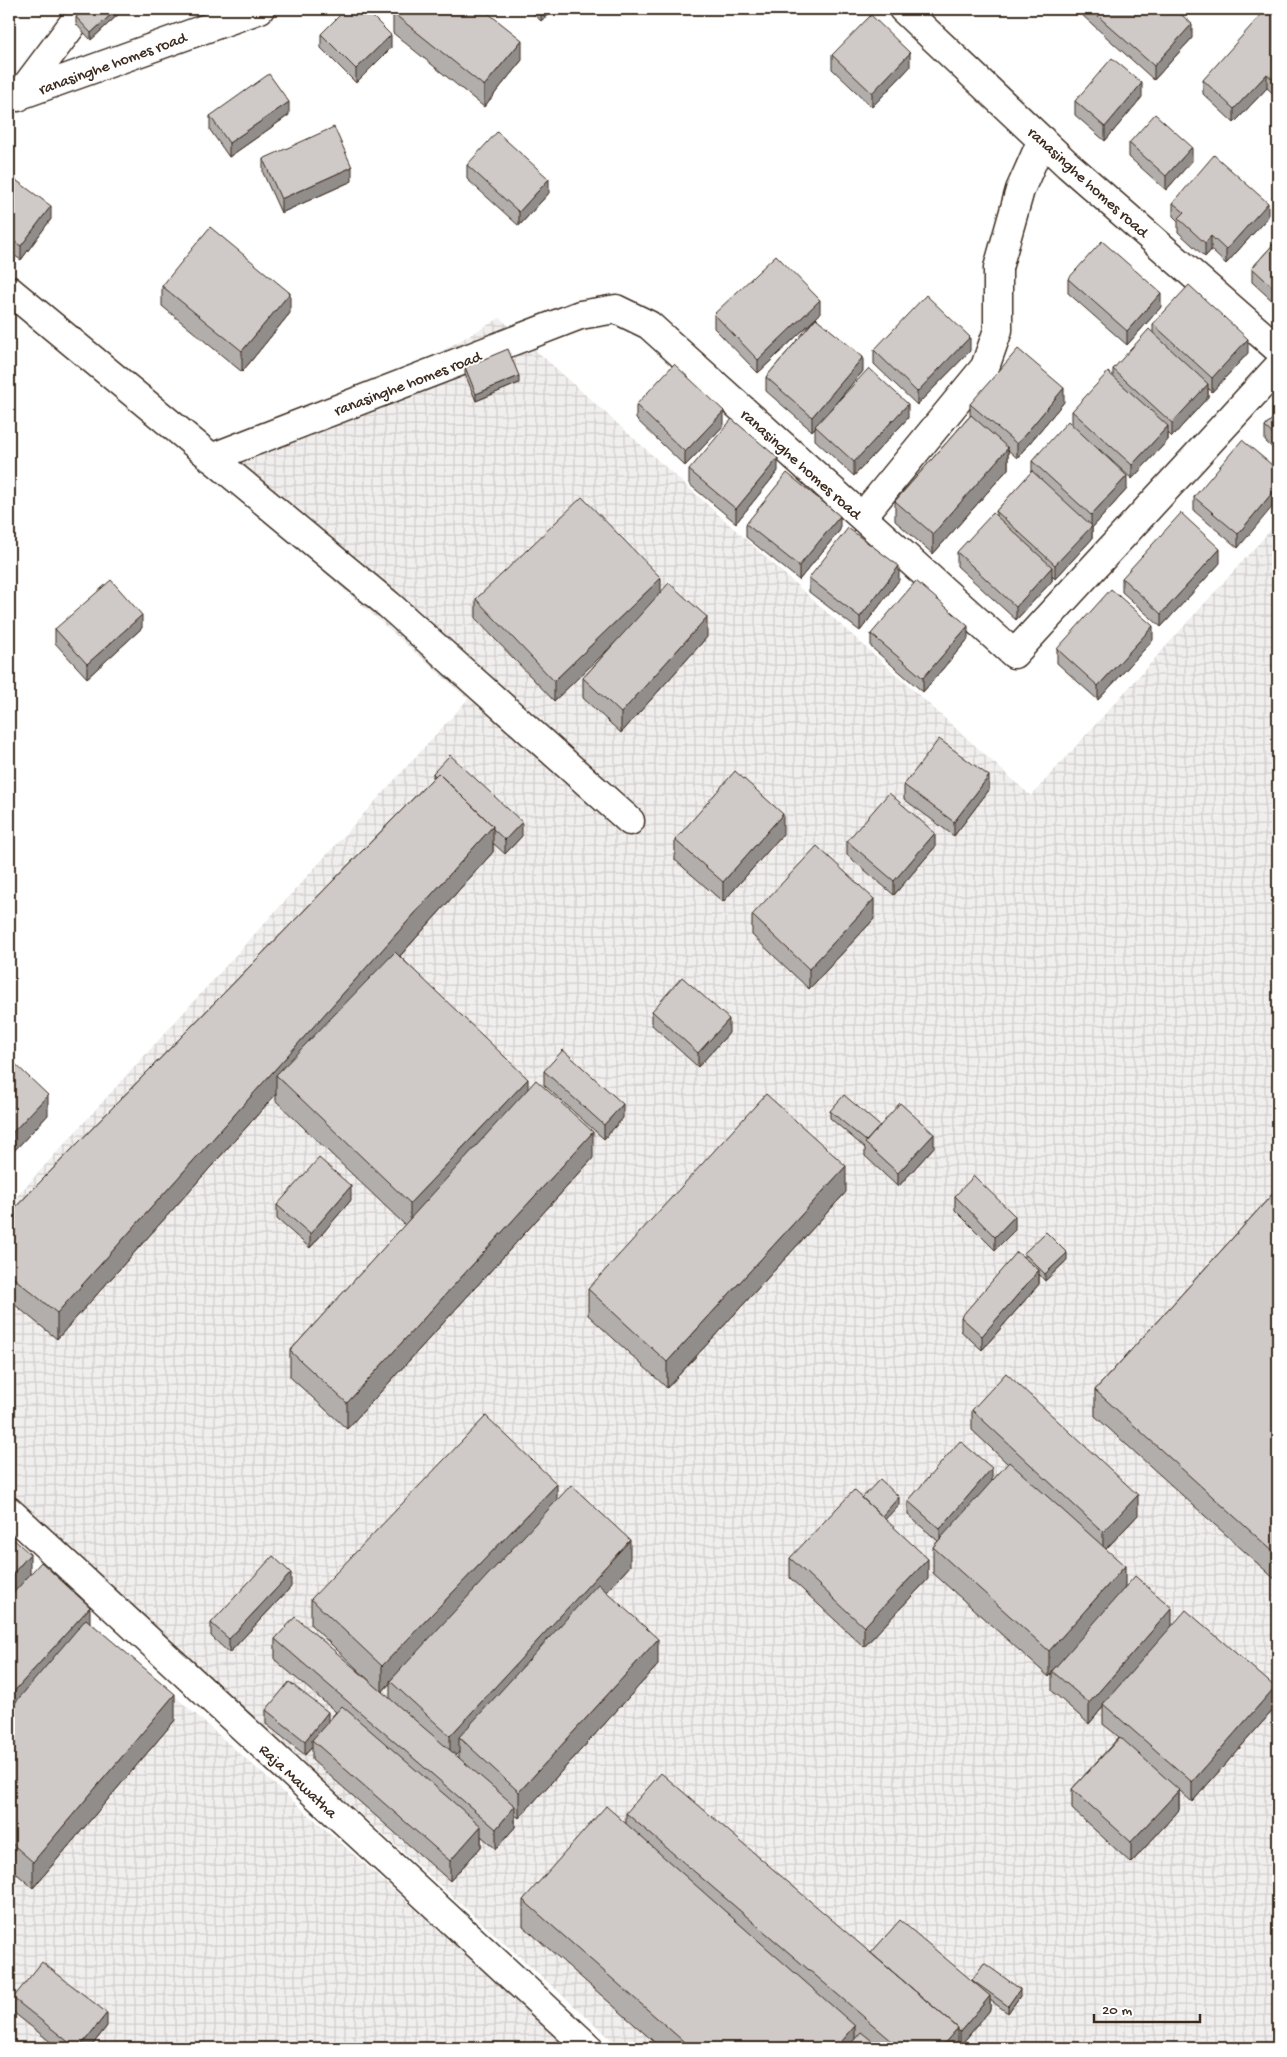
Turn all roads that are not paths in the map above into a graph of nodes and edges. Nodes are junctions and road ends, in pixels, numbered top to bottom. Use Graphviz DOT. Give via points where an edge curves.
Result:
graph roads {
  1 [pos="84,9"];
  2 [pos="260,9"];
  3 [pos="903,9"];
  4 [pos="15,101"];
  5 [pos="1042,140"];
  6 [pos="9,290"];
  7 [pos="1278,349"];
  8 [pos="1278,367"];
  9 [pos="211,458"];
  10 [pos="862,517"];
  11 [pos="630,821"];
  12 [pos="9,1511"];
  13 [pos="589,2048"];
  1 -- 4 [label="street"];
  2 -- 4 [label="street, ranasinghe homes road"];
  3 -- 5 [label="street, ranasinghe homes road"];
  5 -- 7 [label="street, ranasinghe homes road"];
  5 -- 10 [label="street" via="1020,190 998,268 998,330 985,367"];
  6 -- 9 [label="street"];
  8 -- 10 [label="street, ranasinghe homes road" via="1014,654"];
  9 -- 10 [label="street, ranasinghe homes road" via="580,315 616,309 649,325"];
  9 -- 11 [label="street" via="390,605"];
  12 -- 13 [label="street, Raja Mawatha"];
}
